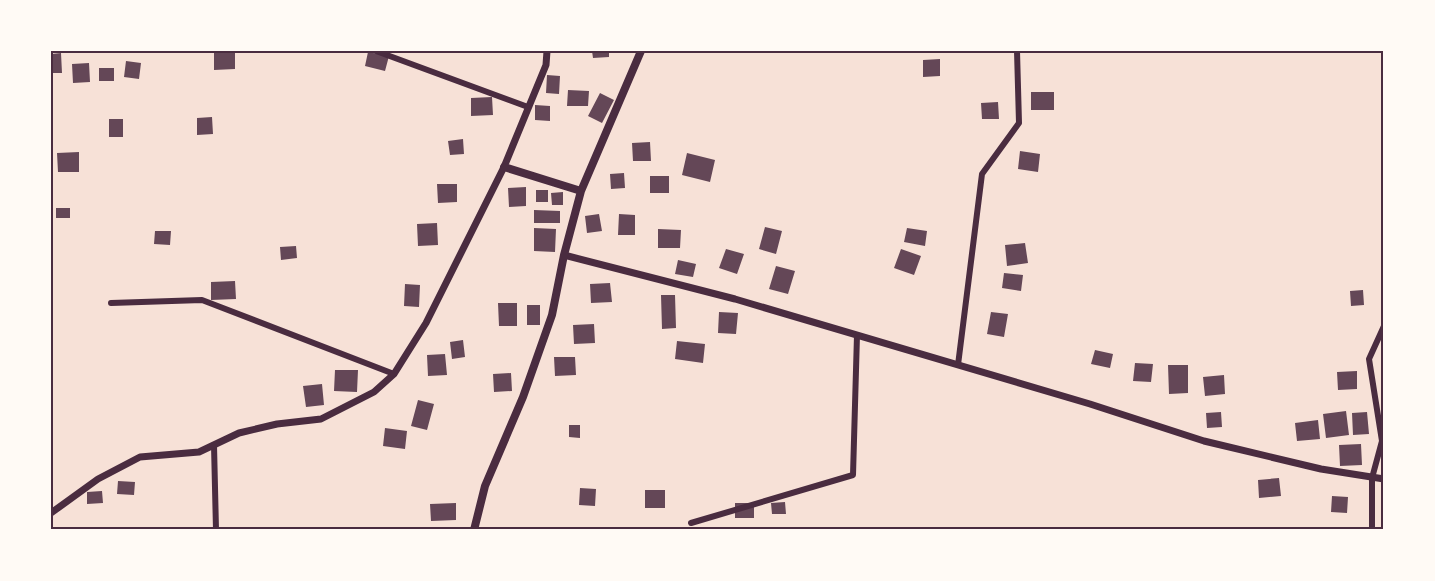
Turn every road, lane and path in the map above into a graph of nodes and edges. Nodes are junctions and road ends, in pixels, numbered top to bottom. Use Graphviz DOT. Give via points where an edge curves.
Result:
graph roads {
  1 [pos="376,51"];
  2 [pos="547,51"];
  3 [pos="642,51"];
  4 [pos="1017,51"];
  5 [pos="528,107"];
  6 [pos="504,167"];
  7 [pos="581,191"];
  8 [pos="564,255"];
  9 [pos="111,303"];
  10 [pos="1384,326"];
  11 [pos="857,335"];
  12 [pos="958,365"];
  13 [pos="394,374"];
  14 [pos="214,445"];
  15 [pos="1372,478"];
  16 [pos="1384,479"];
  17 [pos="51,513"];
  18 [pos="691,523"];
  19 [pos="216,530"];
  20 [pos="474,530"];
  21 [pos="1372,530"];
  1 -- 5 [label="street"];
  2 -- 5 [label="street" via="546,65"];
  3 -- 7 [label="main road"];
  4 -- 12 [label="street" via="1019,123 982,174"];
  5 -- 6 [label="street"];
  6 -- 7 [label="main road"];
  6 -- 13 [label="street" via="426,323"];
  7 -- 8 [label="main road"];
  8 -- 11 [label="street"];
  8 -- 20 [label="main road" via="552,315 485,486"];
  9 -- 13 [label="street" via="202,300"];
  10 -- 15 [label="street" via="1369,359 1382,441"];
  11 -- 12 [label="street"];
  11 -- 18 [label="street" via="853,475"];
  12 -- 15 [label="street" via="1204,441"];
  13 -- 14 [label="street" via="374,392 321,419 240,433"];
  14 -- 17 [label="street" via="199,452 140,457 98,479"];
  14 -- 19 [label="street"];
  15 -- 16 [label="street"];
  15 -- 21 [label="street"];
}
